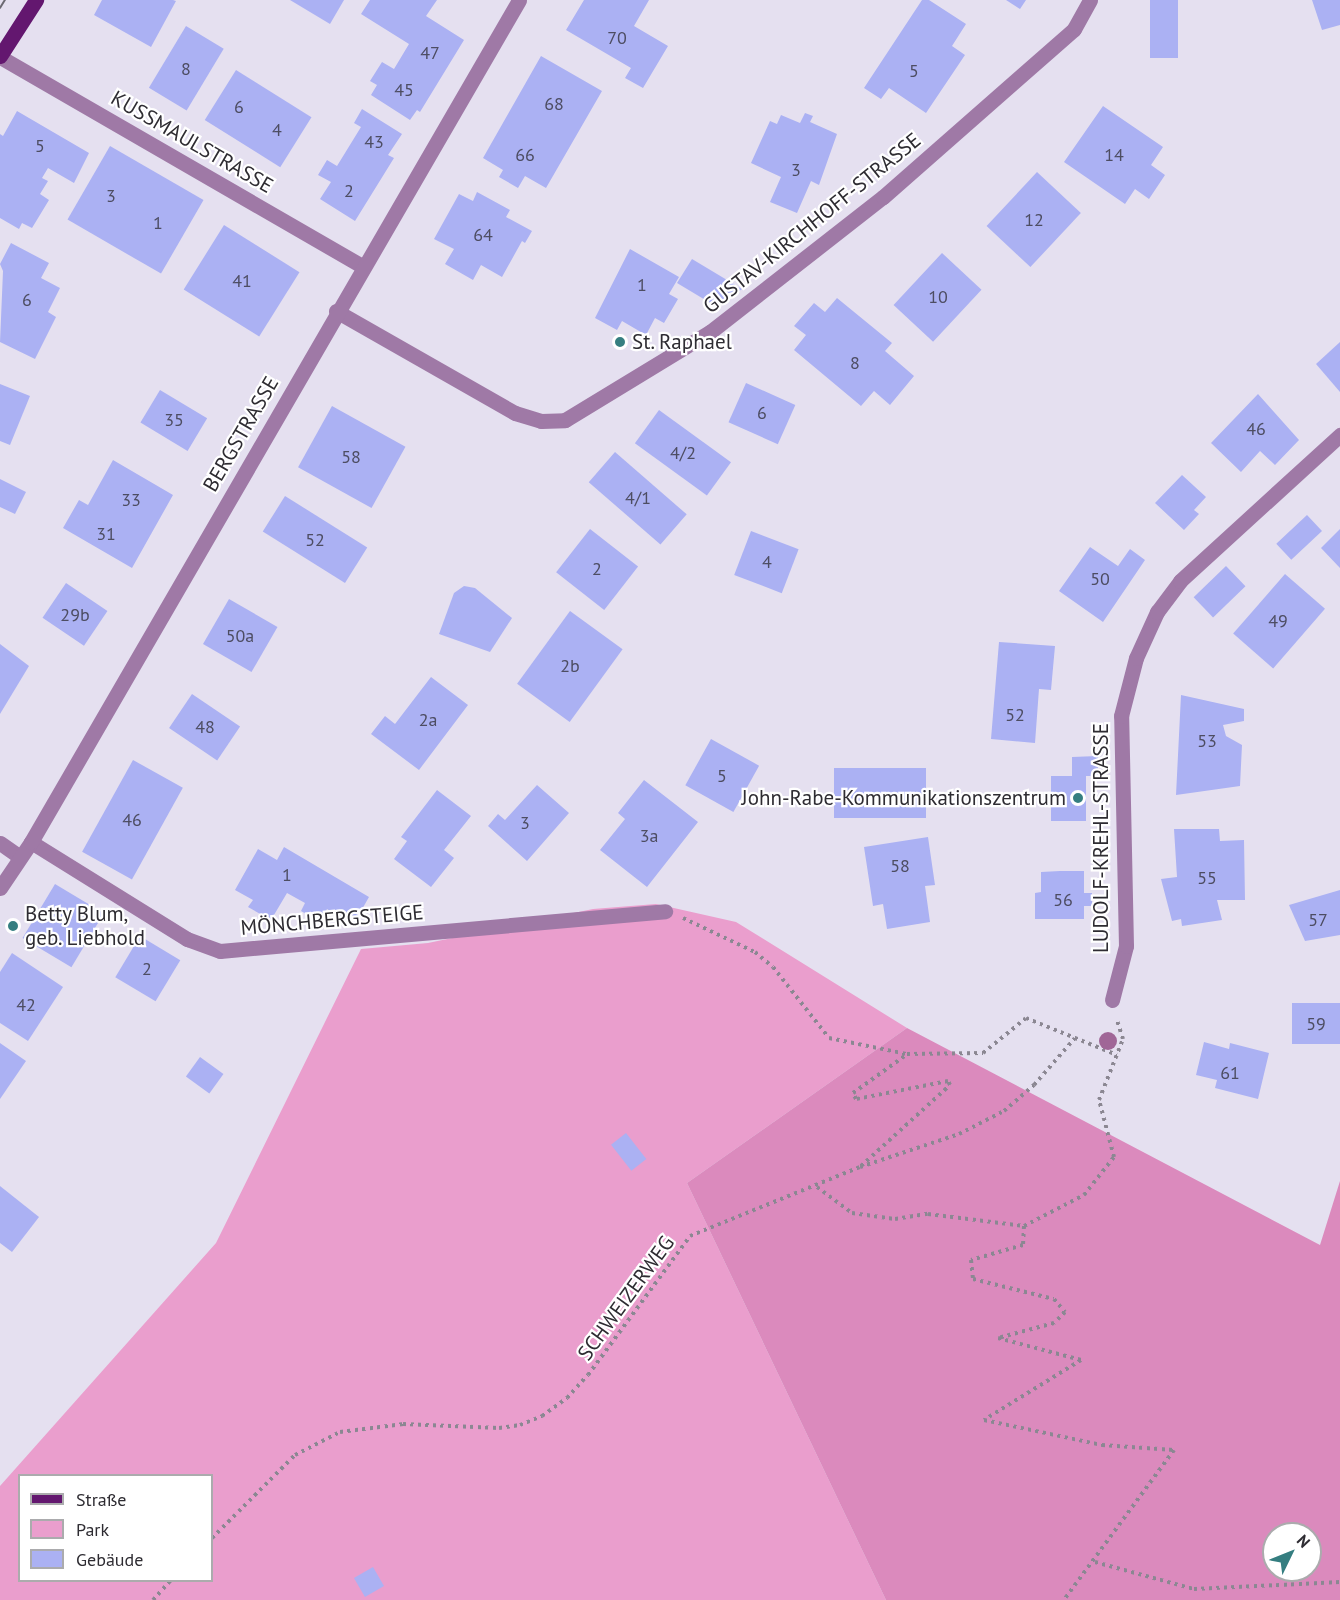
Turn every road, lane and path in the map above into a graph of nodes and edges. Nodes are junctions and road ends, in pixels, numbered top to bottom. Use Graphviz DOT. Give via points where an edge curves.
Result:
graph roads {
  1 [pos="36,0"];
  2 [pos="519,0"];
  3 [pos="1090,0"];
  4 [pos="0,56"];
  5 [pos="362,266"];
  6 [pos="336,311"];
  7 [pos="1340,435"];
  8 [pos="31,842"];
  9 [pos="0,843"];
  10 [pos="20,857"];
  11 [pos="0,888"];
  12 [pos="665,911"];
  13 [pos="1112,1000"];
  14 [pos="1075,1038"];
  15 [pos="907,1054"];
  16 [pos="1117,1055"];
  17 [pos="860,1167"];
  18 [pos="817,1187"];
  19 [pos="1024,1226"];
  20 [pos="213,1537"];
  21 [pos="1095,1562"];
  22 [pos="170,1582"];
  23 [pos="1340,1582"];
  24 [pos="153,1600"];
  25 [pos="1064,1600"];
  1 -- 4 [label="main road"];
  2 -- 5 [label="street, BERGSTRASSE"];
  3 -- 6 [label="street, GUSTAV-KIRCHHOFF-STRASSE" via="1074,29 874,204 710,332 565,420 541,421 515,413"];
  4 -- 5 [label="street, KUSSMAULSTRASSE"];
  5 -- 6 [label="street, BERGSTRASSE"];
  6 -- 8 [label="street, BERGSTRASSE"];
  7 -- 13 [label="street, LUDOLF-KREHL-STRASSE" via="1180,581 1157,612 1136,658 1121,716 1126,946"];
  8 -- 10 [label="street, BERGSTRASSE"];
  8 -- 12 [label="street, MÖNCHBERGSTEIGE" via="188,939 220,951"];
  9 -- 10 [label="street"];
  10 -- 11 [label="street, BERGSTRASSE"];
  12 -- 15 [label="path" via="711,928 755,951 773,967 829,1038"];
  13 -- 16 [label="path" via="1123,1040"];
  14 -- 15 [label="path" via="1026,1018 983,1053"];
  14 -- 16 [label="path"];
  14 -- 17 [label="path" via="1034,1085 1004,1111 959,1134"];
  15 -- 17 [label="path" via="853,1093 856,1099 948,1081 950,1085"];
  16 -- 19 [label="path" via="1099,1100 1114,1157 1084,1195"];
  17 -- 18 [label="path, SCHWEIZERWEG"];
  18 -- 19 [label="path" via="852,1213 895,1219 928,1214"];
  18 -- 20 [label="path, SCHWEIZERWEG" via="690,1236 588,1375 567,1398 542,1416 499,1428 403,1424 340,1432 295,1455"];
  19 -- 21 [label="path" via="1023,1245 971,1260 973,1279 1054,1299 1065,1312 1054,1323 998,1338 1082,1360 984,1420 1102,1445 1174,1450"];
  21 -- 23 [label="path" via="1194,1589"];
  21 -- 25 [label="path"];
  22 -- 24 [label="path"];
}
